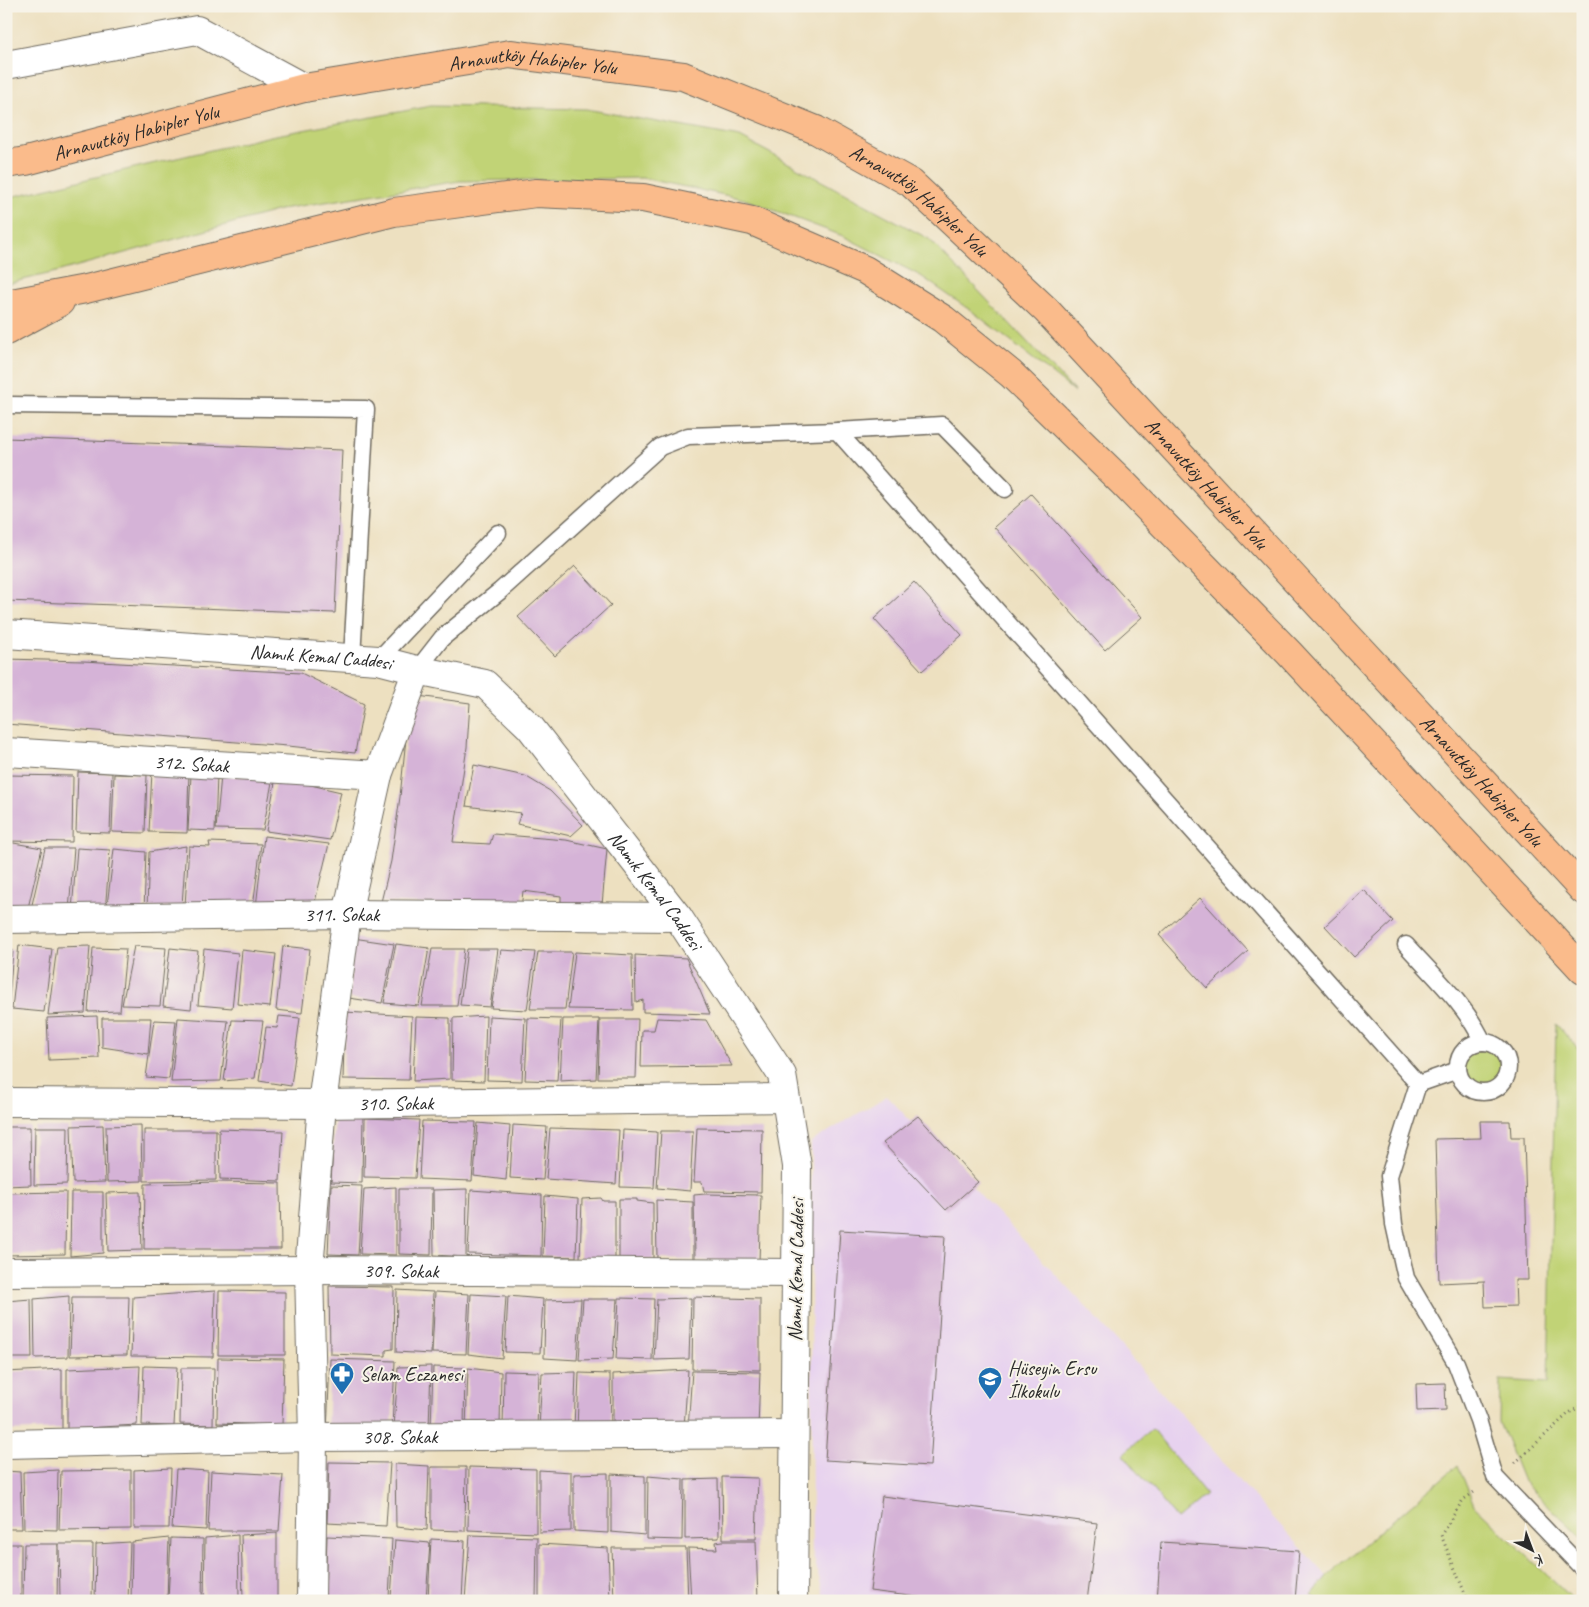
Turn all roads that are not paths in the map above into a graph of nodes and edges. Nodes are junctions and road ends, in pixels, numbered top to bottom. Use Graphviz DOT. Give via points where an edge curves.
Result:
graph roads {
  1 [pos="6,65"];
  2 [pos="304,88"];
  3 [pos="6,164"];
  4 [pos="86,289"];
  5 [pos="6,304"];
  6 [pos="6,331"];
  7 [pos="6,405"];
  8 [pos="837,431"];
  9 [pos="1004,489"];
  10 [pos="498,532"];
  11 [pos="6,634"];
  12 [pos="365,659"];
  13 [pos="417,670"];
  14 [pos="6,752"];
  15 [pos="378,775"];
  16 [pos="1583,890"];
  17 [pos="347,914"];
  18 [pos="678,916"];
  19 [pos="6,919"];
  20 [pos="1406,945"];
  21 [pos="1583,970"];
  22 [pos="1483,1042"];
  23 [pos="1458,1070"];
  24 [pos="1418,1084"];
  25 [pos="785,1098"];
  26 [pos="6,1102"];
  27 [pos="322,1104"];
  28 [pos="309,1270"];
  29 [pos="6,1272"];
  30 [pos="796,1273"];
  31 [pos="794,1434"];
  32 [pos="313,1437"];
  33 [pos="6,1444"];
  34 [pos="1583,1569"];
  35 [pos="311,1601"];
  36 [pos="793,1601"];
  1 -- 2 [label="street" via="197,30"];
  2 -- 3 [label="highway, Arnavutköy Habipler Yolu"];
  2 -- 16 [label="highway, Arnavutköy Habipler Yolu" via="510,54 683,76 816,130 911,184 1046,310"];
  4 -- 5 [label="highway"];
  4 -- 6 [label="highway"];
  4 -- 21 [label="highway" via="394,212 536,192 642,198 752,220 865,270 943,319 1011,374 1123,483 1289,653"];
  7 -- 12 [label="lane" via="366,409"];
  8 -- 9 [label="lane" via="942,425"];
  8 -- 13 [label="lane" via="688,436 660,447 500,591 442,638"];
  8 -- 24 [label="lane"];
  10 -- 12 [label="lane"];
  11 -- 12 [label="street, Namık Kemal Caddesi"];
  12 -- 13 [label="street, Namık Kemal Caddesi"];
  13 -- 15 [label="street"];
  13 -- 18 [label="street, Namık Kemal Caddesi" via="485,684 530,727"];
  14 -- 15 [label="street, 312. Sokak"];
  15 -- 17 [label="street"];
  17 -- 18 [label="street, 311. Sokak"];
  17 -- 19 [label="street, 311. Sokak"];
  17 -- 27 [label="street"];
  18 -- 25 [label="street, Namık Kemal Caddesi" via="782,1074"];
  20 -- 22 [label="lane" via="1467,1014"];
  22 -- 23 [label="lane" via="1462,1053"];
  22 -- 23 [label="lane" via="1498,1047 1508,1060 1503,1083 1497,1089 1480,1093 1465,1085"];
  23 -- 24 [label="lane"];
  24 -- 34 [label="lane" via="1389,1176 1394,1224 1406,1278 1456,1363 1495,1477"];
  25 -- 27 [label="street, 310. Sokak"];
  25 -- 30 [label="street, Namık Kemal Caddesi" via="797,1166"];
  26 -- 27 [label="street, 310. Sokak"];
  27 -- 28 [label="street"];
  28 -- 29 [label="street, 309. Sokak"];
  28 -- 30 [label="street, 309. Sokak"];
  28 -- 32 [label="street"];
  30 -- 31 [label="street, Namık Kemal Caddesi"];
  31 -- 32 [label="street, 308. Sokak"];
  31 -- 36 [label="street, Namık Kemal Caddesi"];
  32 -- 33 [label="street, 308. Sokak"];
  32 -- 35 [label="street"];
}
